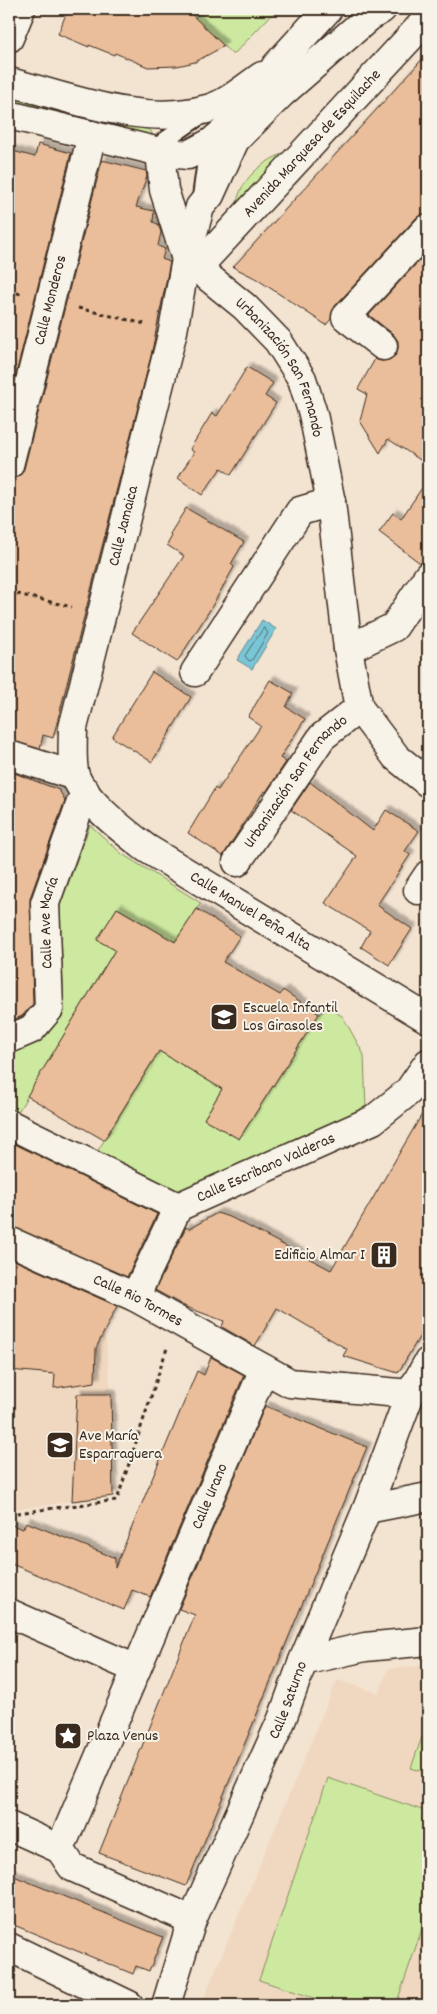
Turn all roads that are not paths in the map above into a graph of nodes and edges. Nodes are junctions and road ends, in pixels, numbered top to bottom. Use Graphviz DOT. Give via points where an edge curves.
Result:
graph roads {
  1 [pos="21,9"];
  2 [pos="382,9"];
  3 [pos="324,10"];
  4 [pos="428,18"];
  5 [pos="9,38"];
  6 [pos="276,66"];
  7 [pos="9,82"];
  8 [pos="282,94"];
  9 [pos="208,109"];
  10 [pos="244,114"];
  11 [pos="9,116"];
  12 [pos="92,135"];
  13 [pos="224,141"];
  14 [pos="160,152"];
  15 [pos="428,228"];
  16 [pos="191,264"];
  17 [pos="383,346"];
  18 [pos="9,465"];
  19 [pos="331,502"];
  20 [pos="428,576"];
  21 [pos="348,649"];
  22 [pos="195,672"];
  23 [pos="359,708"];
  24 [pos="9,755"];
  25 [pos="428,783"];
  26 [pos="80,784"];
  27 [pos="237,862"];
  28 [pos="428,1019"];
  29 [pos="9,1039"];
  30 [pos="428,1063"];
  31 [pos="9,1124"];
  32 [pos="178,1207"];
  33 [pos="9,1241"];
  34 [pos="135,1297"];
  35 [pos="264,1369"];
  36 [pos="422,1376"];
  37 [pos="428,1497"];
  38 [pos="367,1509"];
  39 [pos="9,1613"];
  40 [pos="428,1641"];
  41 [pos="303,1661"];
  42 [pos="136,1669"];
  43 [pos="9,1826"];
  44 [pos="66,1858"];
  45 [pos="192,1920"];
  46 [pos="9,1947"];
  47 [pos="129,2005"];
  48 [pos="166,2005"];
  1 -- 5 [label="street"];
  2 -- 8 [label="street"];
  3 -- 6 [label="street"];
  4 -- 16 [label="street, Avenida Marquesa de Esquilache"];
  6 -- 9 [label="street" via="238,93"];
  6 -- 10 [label="street"];
  7 -- 9 [label="street" via="131,114 174,115"];
  8 -- 10 [label="lane"];
  8 -- 13 [label="street"];
  9 -- 14 [label="lane" via="164,140"];
  10 -- 13 [label="street"];
  11 -- 12 [label="street"];
  12 -- 14 [label="street"];
  12 -- 18 [label="street, Calle Monderos"];
  13 -- 14 [label="street" via="188,155"];
  13 -- 16 [label="street, Calle Jamaica" via="210,196 200,207"];
  14 -- 16 [label="street, Calle Jamaica" via="164,190"];
  15 -- 17 [label="street" via="346,317"];
  16 -- 19 [label="street, Urbanización San Fernando" via="245,307 278,341 302,379 313,414"];
  16 -- 26 [label="street, Calle Jamaica" via="73,728"];
  19 -- 21 [label="street, Urbanización San Fernando"];
  19 -- 22 [label="street" via="300,511"];
  20 -- 21 [label="street" via="394,627"];
  21 -- 23 [label="street, Urbanización San Fernando"];
  23 -- 25 [label="street, Urbanización San Fernando" via="396,757"];
  23 -- 27 [label="street, Urbanización San Fernando" via="322,737"];
  24 -- 26 [label="street"];
  26 -- 28 [label="street, Calle Manuel Peña Alta" via="115,825 146,848"];
  26 -- 29 [label="street, Calle Ave María" via="45,903 49,1009 32,1029"];
  30 -- 32 [label="street, Calle Escribano Valderas" via="408,1092 373,1120"];
  31 -- 32 [label="street"];
  32 -- 34 [label="street, Calle Escribano Valderas"];
  33 -- 34 [label="street, Calle Rio Tormes"];
  34 -- 35 [label="street, Calle Rio Tormes"];
  35 -- 36 [label="street, Calle Rio Tormes" via="290,1383"];
  35 -- 42 [label="street, Calle Urano"];
  36 -- 38 [label="street, Calle Saturno"];
  37 -- 38 [label="street"];
  38 -- 41 [label="street, Calle Saturno"];
  39 -- 42 [label="street"];
  40 -- 41 [label="street" via="365,1647"];
  41 -- 45 [label="street, Calle Saturno" via="282,1719"];
  42 -- 44 [label="street, Calle Urano"];
  43 -- 44 [label="street"];
  44 -- 45 [label="street"];
  45 -- 48 [label="street, Calle Saturno"];
  46 -- 47 [label="street"];
}
